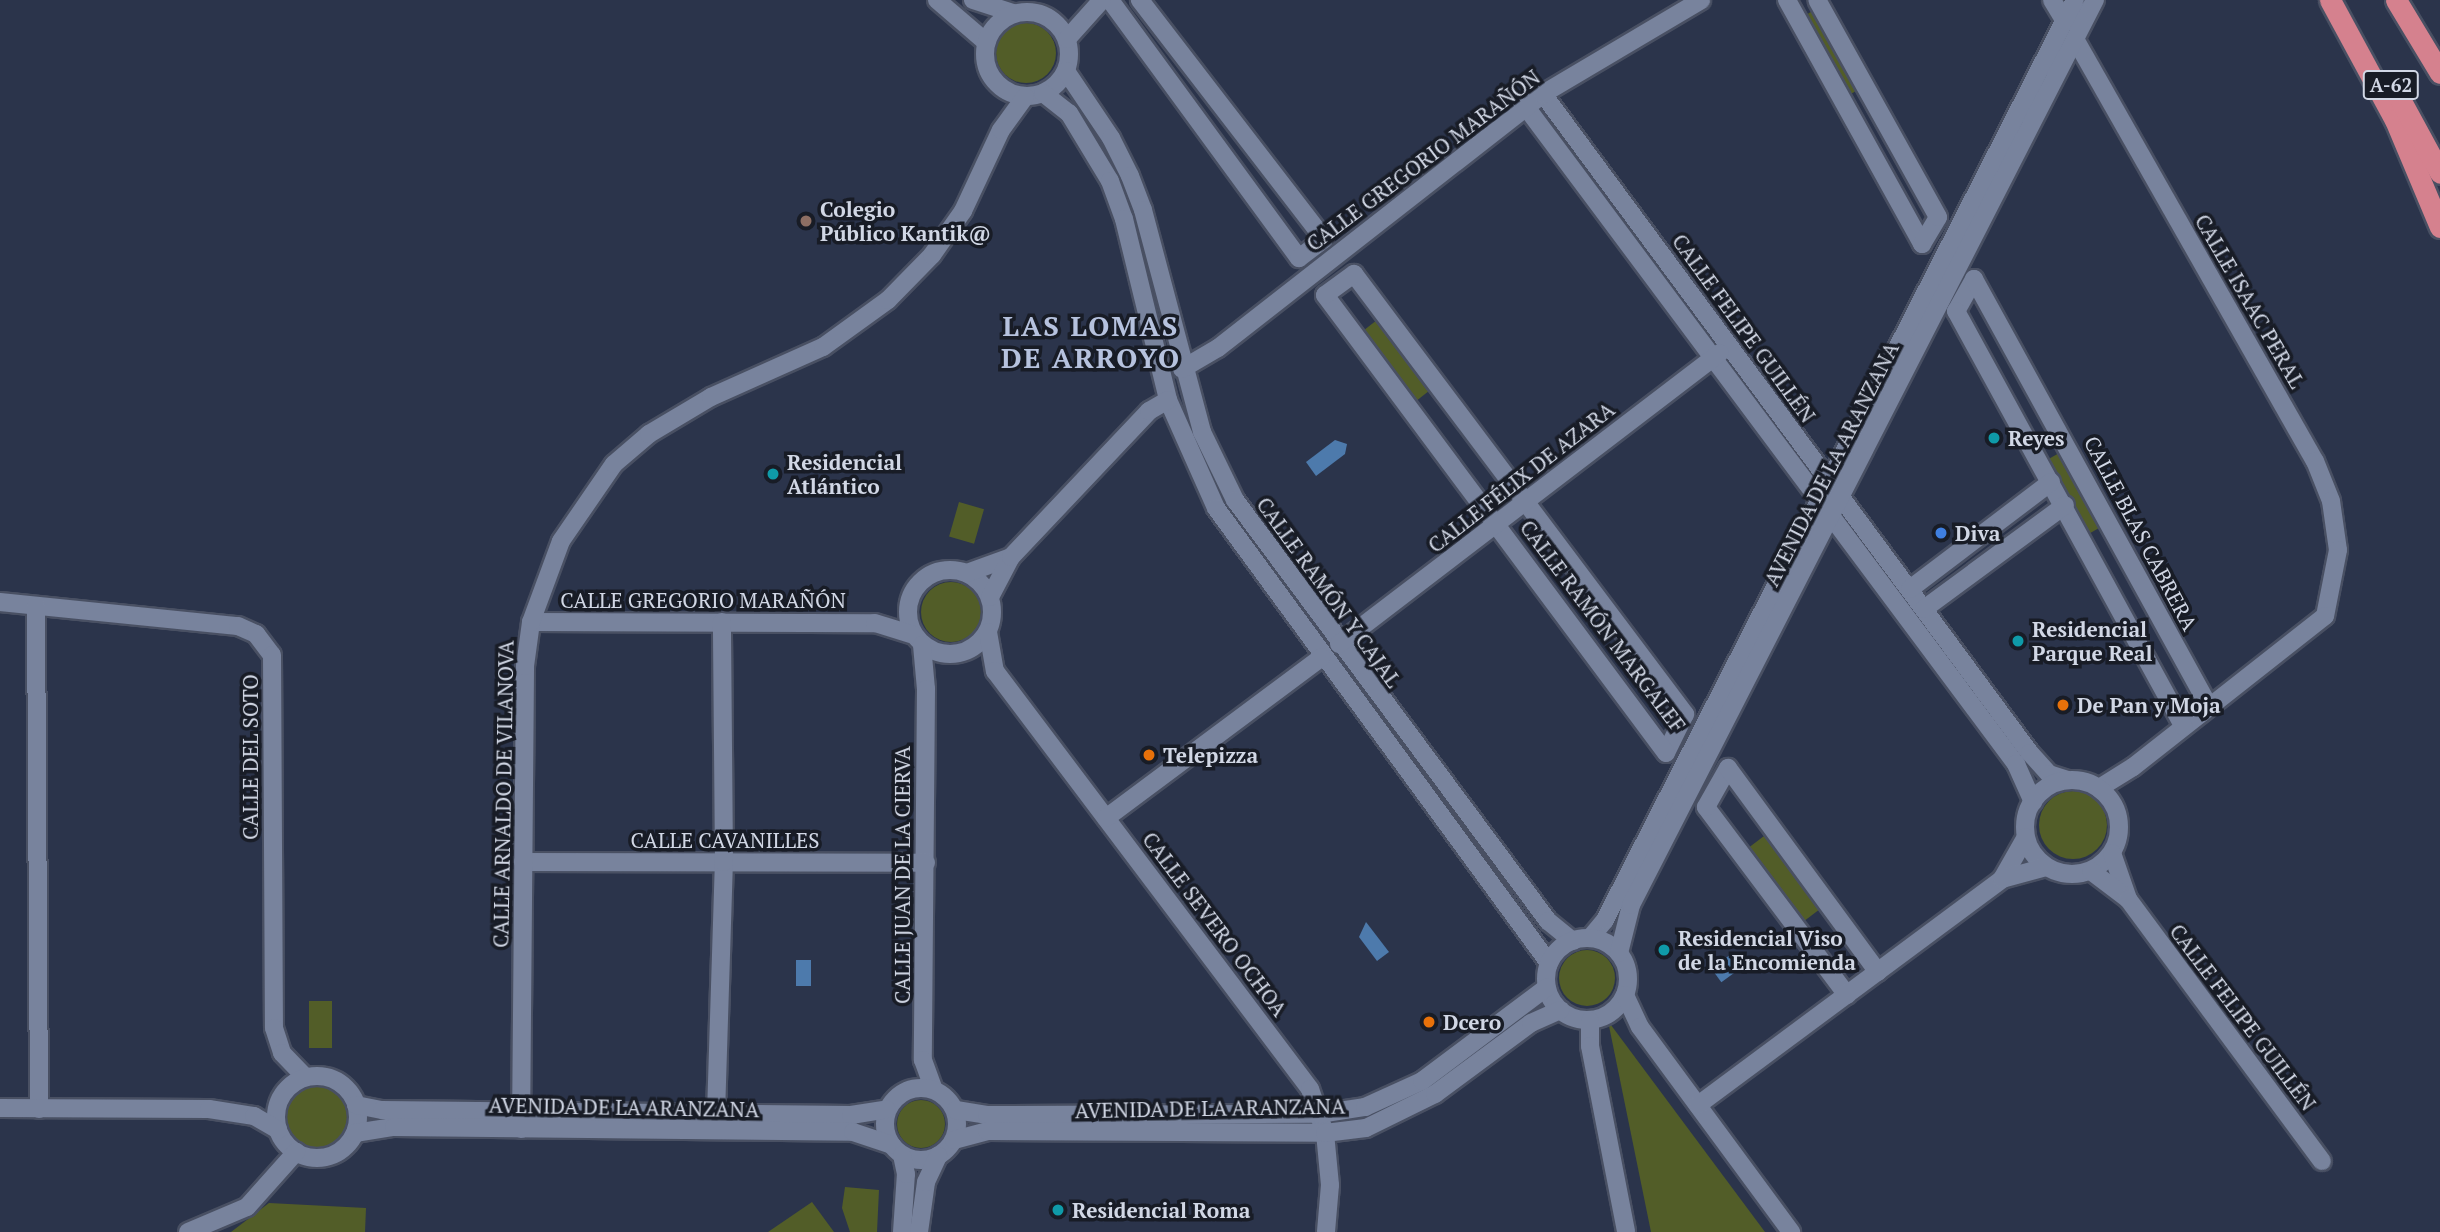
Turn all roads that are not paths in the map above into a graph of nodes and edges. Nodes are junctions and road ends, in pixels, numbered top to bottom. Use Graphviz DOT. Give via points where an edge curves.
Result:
graph roads {
  1 [pos="937,0"];
  2 [pos="973,0"];
  3 [pos="1110,0"];
  4 [pos="1140,0"];
  5 [pos="1701,0"];
  6 [pos="1787,0"];
  7 [pos="1818,0"];
  8 [pos="2052,0"];
  9 [pos="2075,0"];
  10 [pos="2095,0"];
  11 [pos="2330,0"];
  12 [pos="2337,0"];
  13 [pos="2397,0"];
  14 [pos="1097,4"];
  15 [pos="1020,8"];
  16 [pos="1047,12"];
  17 [pos="2064,20"];
  18 [pos="1067,38"];
  19 [pos="2075,39"];
  20 [pos="986,42"];
  21 [pos="1066,71"];
  22 [pos="2440,73"];
  23 [pos="1003,89"];
  24 [pos="1043,93"];
  25 [pos="1543,94"];
  26 [pos="1025,97"];
  27 [pos="1526,107"];
  28 [pos="1001,130"];
  29 [pos="2440,173"];
  30 [pos="2440,227"];
  31 [pos="1314,247"];
  32 [pos="1326,262"];
  33 [pos="1342,283"];
  34 [pos="1730,346"];
  35 [pos="1713,358"];
  36 [pos="1182,369"];
  37 [pos="1168,400"];
  38 [pos="1829,480"];
  39 [pos="2051,482"];
  40 [pos="1841,495"];
  41 [pos="1819,500"];
  42 [pos="1524,503"];
  43 [pos="2065,505"];
  44 [pos="1830,515"];
  45 [pos="1498,524"];
  46 [pos="1011,557"];
  47 [pos="967,573"];
  48 [pos="1910,589"];
  49 [pos="990,597"];
  50 [pos="0,602"];
  51 [pos="908,602"];
  52 [pos="37,606"];
  53 [pos="1924,609"];
  54 [pos="531,622"];
  55 [pos="722,622"];
  56 [pos="875,623"];
  57 [pos="988,632"];
  58 [pos="918,640"];
  59 [pos="1339,644"];
  60 [pos="964,653"];
  61 [pos="943,654"];
  62 [pos="1322,657"];
  63 [pos="995,671"];
  64 [pos="926,689"];
  65 [pos="2209,707"];
  66 [pos="2184,727"];
  67 [pos="1677,734"];
  68 [pos="1690,751"];
  69 [pos="2133,767"];
  70 [pos="1702,768"];
  71 [pos="2067,780"];
  72 [pos="1717,787"];
  73 [pos="2099,788"];
  74 [pos="2033,802"];
  75 [pos="2115,808"];
  76 [pos="1106,818"];
  77 [pos="2026,837"];
  78 [pos="2112,853"];
  79 [pos="523,862"];
  80 [pos="724,863"];
  81 [pos="926,863"];
  82 [pos="2046,867"];
  83 [pos="2091,871"];
  84 [pos="2002,879"];
  85 [pos="2127,899"];
  86 [pos="1582,939"];
  87 [pos="1619,953"];
  88 [pos="1549,963"];
  89 [pos="1878,972"];
  90 [pos="1547,986"];
  91 [pos="1626,995"];
  92 [pos="1847,995"];
  93 [pos="1614,1010"];
  94 [pos="1575,1017"];
  95 [pos="1640,1027"];
  96 [pos="923,1060"];
  97 [pos="299,1081"];
  98 [pos="912,1088"];
  99 [pos="933,1088"];
  100 [pos="356,1105"];
  101 [pos="1698,1105"];
  102 [pos="0,1108"];
  103 [pos="39,1109"];
  104 [pos="887,1109"];
  105 [pos="277,1110"];
  106 [pos="956,1110"];
  107 [pos="716,1114"];
  108 [pos="1319,1114"];
  109 [pos="254,1116"];
  110 [pos="521,1121"];
  111 [pos="278,1130"];
  112 [pos="355,1133"];
  113 [pos="1325,1133"];
  114 [pos="954,1140"];
  115 [pos="897,1150"];
  116 [pos="296,1152"];
  117 [pos="938,1156"];
  118 [pos="2322,1161"];
  119 [pos="188,1232"];
  120 [pos="902,1232"];
  121 [pos="919,1232"];
  122 [pos="1326,1232"];
  123 [pos="1626,1232"];
  124 [pos="1791,1232"];
  1 -- 20 [label="street"];
  2 -- 15 [label="street"];
  3 -- 31 [label="street" via="1299,258"];
  4 -- 31 [label="street" via="1324,239"];
  5 -- 25 [label="street, CALLE GREGORIO MARAÑÓN"];
  6 -- 7 [label="street" via="1922,244 1938,217"];
  8 -- 17 [label="street"];
  9 -- 17 [label="street, AVENIDA DE LA ARANZANA"];
  10 -- 19 [label="street, AVENIDA DE LA ARANZANA"];
  11 -- 30 [label="highway" via="2395,120"];
  12 -- 29 [label="highway, A-62"];
  13 -- 22 [label="highway, A-62"];
  14 -- 16 [label="street"];
  14 -- 18 [label="street"];
  15 -- 16 [label="street"];
  15 -- 20 [label="street" via="992,29"];
  16 -- 18 [label="street"];
  17 -- 38 [label="street, AVENIDA DE LA ARANZANA"];
  18 -- 21 [label="street"];
  19 -- 40 [label="street, AVENIDA DE LA ARANZANA"];
  19 -- 65 [label="street, CALLE ISAAC PERAL" via="2315,461 2336,527 2331,600 2325,616"];
  20 -- 23 [label="street" via="987,70"];
  21 -- 24 [label="street"];
  21 -- 36 [label="street, CALLE RAMÓN Y CAJAL" via="1111,138 1130,176 1143,210"];
  23 -- 26 [label="street"];
  23 -- 28 [label="street, CALLE ARNALDO DE VILANOVA"];
  24 -- 26 [label="street"];
  24 -- 37 [label="street, CALLE RAMÓN Y CAJAL" via="1069,113 1110,181 1124,219"];
  25 -- 27 [label="street, CALLE GREGORIO MARAÑÓN"];
  25 -- 34 [label="street, CALLE FELIPE GUILLÉN"];
  26 -- 28 [label="street, CALLE ARNALDO DE VILANOVA"];
  27 -- 32 [label="street, CALLE GREGORIO MARAÑÓN"];
  27 -- 35 [label="street, CALLE FELIPE GUILLÉN"];
  28 -- 54 [label="street, CALLE ARNALDO DE VILANOVA" via="963,211 932,255 888,300 823,347 677,416 614,464 562,541"];
  31 -- 32 [label="street"];
  32 -- 33 [label="street"];
  32 -- 36 [label="street, CALLE GREGORIO MARAÑÓN" via="1218,348"];
  33 -- 42 [label="street, CALLE RAMÓN MARGALEF" via="1354,274"];
  33 -- 45 [label="street, CALLE RAMÓN MARGALEF" via="1325,295"];
  34 -- 35 [label="street, CALLE FÉLIX DE AZARA"];
  34 -- 38 [label="street, CALLE FELIPE GUILLÉN"];
  35 -- 41 [label="street, CALLE FELIPE GUILLÉN"];
  35 -- 42 [label="street, CALLE FÉLIX DE AZARA"];
  36 -- 59 [label="street, CALLE RAMÓN Y CAJAL" via="1202,432 1235,500"];
  37 -- 46 [label="street" via="1149,411"];
  37 -- 62 [label="street, CALLE RAMÓN Y CAJAL" via="1216,508"];
  38 -- 40 [label="street, CALLE FELIPE GUILLÉN"];
  38 -- 41 [label="street, AVENIDA DE LA ARANZANA"];
  39 -- 43 [label="street, CALLE BLAS CABRERA"];
  39 -- 48 [label="street"];
  39 -- 65 [label="street, CALLE BLAS CABRERA" via="1956,311 1974,279"];
  40 -- 44 [label="street, AVENIDA DE LA ARANZANA"];
  40 -- 48 [label="street, CALLE FELIPE GUILLÉN"];
  41 -- 44 [label="street, CALLE FELIPE GUILLÉN"];
  41 -- 68 [label="street, AVENIDA DE LA ARANZANA"];
  42 -- 45 [label="street, CALLE FÉLIX DE AZARA"];
  42 -- 67 [label="street, CALLE RAMÓN MARGALEF" via="1685,714"];
  43 -- 53 [label="street"];
  43 -- 66 [label="street, CALLE BLAS CABRERA"];
  44 -- 70 [label="street, AVENIDA DE LA ARANZANA"];
  44 -- 74 [label="street, CALLE FELIPE GUILLÉN" via="2016,764"];
  45 -- 59 [label="street, CALLE FÉLIX DE AZARA"];
  45 -- 67 [label="street, CALLE RAMÓN MARGALEF" via="1666,752"];
  46 -- 47 [label="street"];
  46 -- 49 [label="street"];
  47 -- 49 [label="street"];
  47 -- 51 [label="street" via="943,570 931,574"];
  48 -- 53 [label="street, CALLE FELIPE GUILLÉN"];
  49 -- 57 [label="street"];
  50 -- 52 [label="street, CALLE DEL SOTO"];
  51 -- 56 [label="street, CALLE GREGORIO MARAÑÓN"];
  51 -- 58 [label="street"];
  52 -- 97 [label="street, CALLE DEL SOTO" via="238,626 257,634 272,655 274,1028"];
  52 -- 103 [label="street"];
  53 -- 71 [label="street, CALLE FELIPE GUILLÉN" via="2030,753 2049,774"];
  54 -- 55 [label="street, CALLE GREGORIO MARAÑÓN"];
  54 -- 79 [label="street, CALLE ARNALDO DE VILANOVA" via="525,666"];
  55 -- 56 [label="street, CALLE GREGORIO MARAÑÓN"];
  55 -- 80 [label="street"];
  56 -- 58 [label="street, CALLE GREGORIO MARAÑÓN"];
  57 -- 60 [label="street"];
  57 -- 63 [label="street, CALLE SEVERO OCHOA"];
  58 -- 61 [label="street"];
  58 -- 64 [label="street, CALLE JUAN DE LA CIERVA"];
  59 -- 86 [label="street, CALLE RAMÓN Y CAJAL" via="1548,921"];
  60 -- 61 [label="street"];
  60 -- 63 [label="street, CALLE SEVERO OCHOA"];
  61 -- 64 [label="street, CALLE JUAN DE LA CIERVA"];
  62 -- 76 [label="street"];
  62 -- 88 [label="street, CALLE RAMÓN Y CAJAL"];
  63 -- 76 [label="street, CALLE SEVERO OCHOA"];
  64 -- 81 [label="street, CALLE JUAN DE LA CIERVA"];
  65 -- 66 [label="street"];
  66 -- 69 [label="street"];
  67 -- 68 [label="street, CALLE RAMÓN MARGALEF"];
  68 -- 70 [label="street, CALLE RAMÓN MARGALEF"];
  68 -- 86 [label="street, AVENIDA DE LA ARANZANA" via="1605,920"];
  69 -- 73 [label="street"];
  69 -- 75 [label="street"];
  70 -- 72 [label="street, CALLE RAMÓN MARGALEF"];
  70 -- 87 [label="street, AVENIDA DE LA ARANZANA" via="1631,905"];
  71 -- 73 [label="street"];
  71 -- 74 [label="street" via="2042,792"];
  72 -- 89 [label="street" via="1728,768"];
  72 -- 92 [label="street" via="1706,807"];
  73 -- 75 [label="street"];
  74 -- 77 [label="street"];
  75 -- 78 [label="street" via="2120,827"];
  76 -- 108 [label="street, CALLE SEVERO OCHOA" via="1310,1089"];
  77 -- 82 [label="street"];
  77 -- 84 [label="street"];
  78 -- 83 [label="street"];
  78 -- 85 [label="street, CALLE FELIPE GUILLÉN"];
  79 -- 80 [label="street, CALLE CAVANILLES"];
  79 -- 110 [label="street, CALLE ARNALDO DE VILANOVA"];
  80 -- 81 [label="street, CALLE CAVANILLES"];
  80 -- 107 [label="street"];
  81 -- 96 [label="street, CALLE JUAN DE LA CIERVA"];
  82 -- 83 [label="street" via="2076,874"];
  82 -- 84 [label="street"];
  83 -- 85 [label="street, CALLE FELIPE GUILLÉN"];
  84 -- 89 [label="street"];
  85 -- 118 [label="street, CALLE FELIPE GUILLÉN"];
  86 -- 87 [label="street"];
  86 -- 88 [label="street"];
  87 -- 91 [label="street" via="1628,972"];
  88 -- 90 [label="street"];
  89 -- 92 [label="street"];
  90 -- 94 [label="street"];
  90 -- 108 [label="street, AVENIDA DE LA ARANZANA" via="1422,1081 1365,1107"];
  91 -- 93 [label="street"];
  91 -- 95 [label="street"];
  92 -- 101 [label="street"];
  93 -- 94 [label="street"];
  93 -- 95 [label="street"];
  94 -- 113 [label="street, AVENIDA DE LA ARANZANA" via="1531,1023 1403,1113 1366,1128"];
  94 -- 123 [label="street" via="1590,1046"];
  95 -- 101 [label="street"];
  96 -- 98 [label="street, CALLE JUAN DE LA CIERVA"];
  96 -- 99 [label="street, CALLE JUAN DE LA CIERVA"];
  97 -- 100 [label="street" via="335,1080"];
  97 -- 105 [label="street"];
  98 -- 99 [label="street"];
  98 -- 104 [label="street"];
  99 -- 106 [label="street"];
  100 -- 110 [label="street, AVENIDA DE LA ARANZANA"];
  100 -- 112 [label="street"];
  101 -- 124 [label="street"];
  102 -- 103 [label="street"];
  103 -- 109 [label="street" via="209,1109"];
  104 -- 107 [label="street, AVENIDA DE LA ARANZANA" via="867,1115"];
  104 -- 115 [label="street" via="884,1122"];
  105 -- 109 [label="street"];
  105 -- 111 [label="street"];
  106 -- 108 [label="street, AVENIDA DE LA ARANZANA" via="987,1115"];
  106 -- 114 [label="street"];
  107 -- 110 [label="street, AVENIDA DE LA ARANZANA"];
  108 -- 113 [label="street, CALLE SEVERO OCHOA"];
  109 -- 111 [label="street"];
  110 -- 112 [label="street, AVENIDA DE LA ARANZANA" via="376,1127"];
  110 -- 115 [label="street, AVENIDA DE LA ARANZANA" via="853,1132"];
  111 -- 116 [label="street"];
  112 -- 116 [label="street" via="345,1147 329,1156 315,1158"];
  113 -- 114 [label="street, AVENIDA DE LA ARANZANA" via="987,1131"];
  113 -- 122 [label="street, CALLE SEVERO OCHOA" via="1331,1185"];
  114 -- 117 [label="street"];
  115 -- 117 [label="street" via="926,1160"];
  115 -- 120 [label="street" via="906,1174"];
  116 -- 119 [label="street" via="247,1206"];
  117 -- 121 [label="street" via="926,1182"];
}
